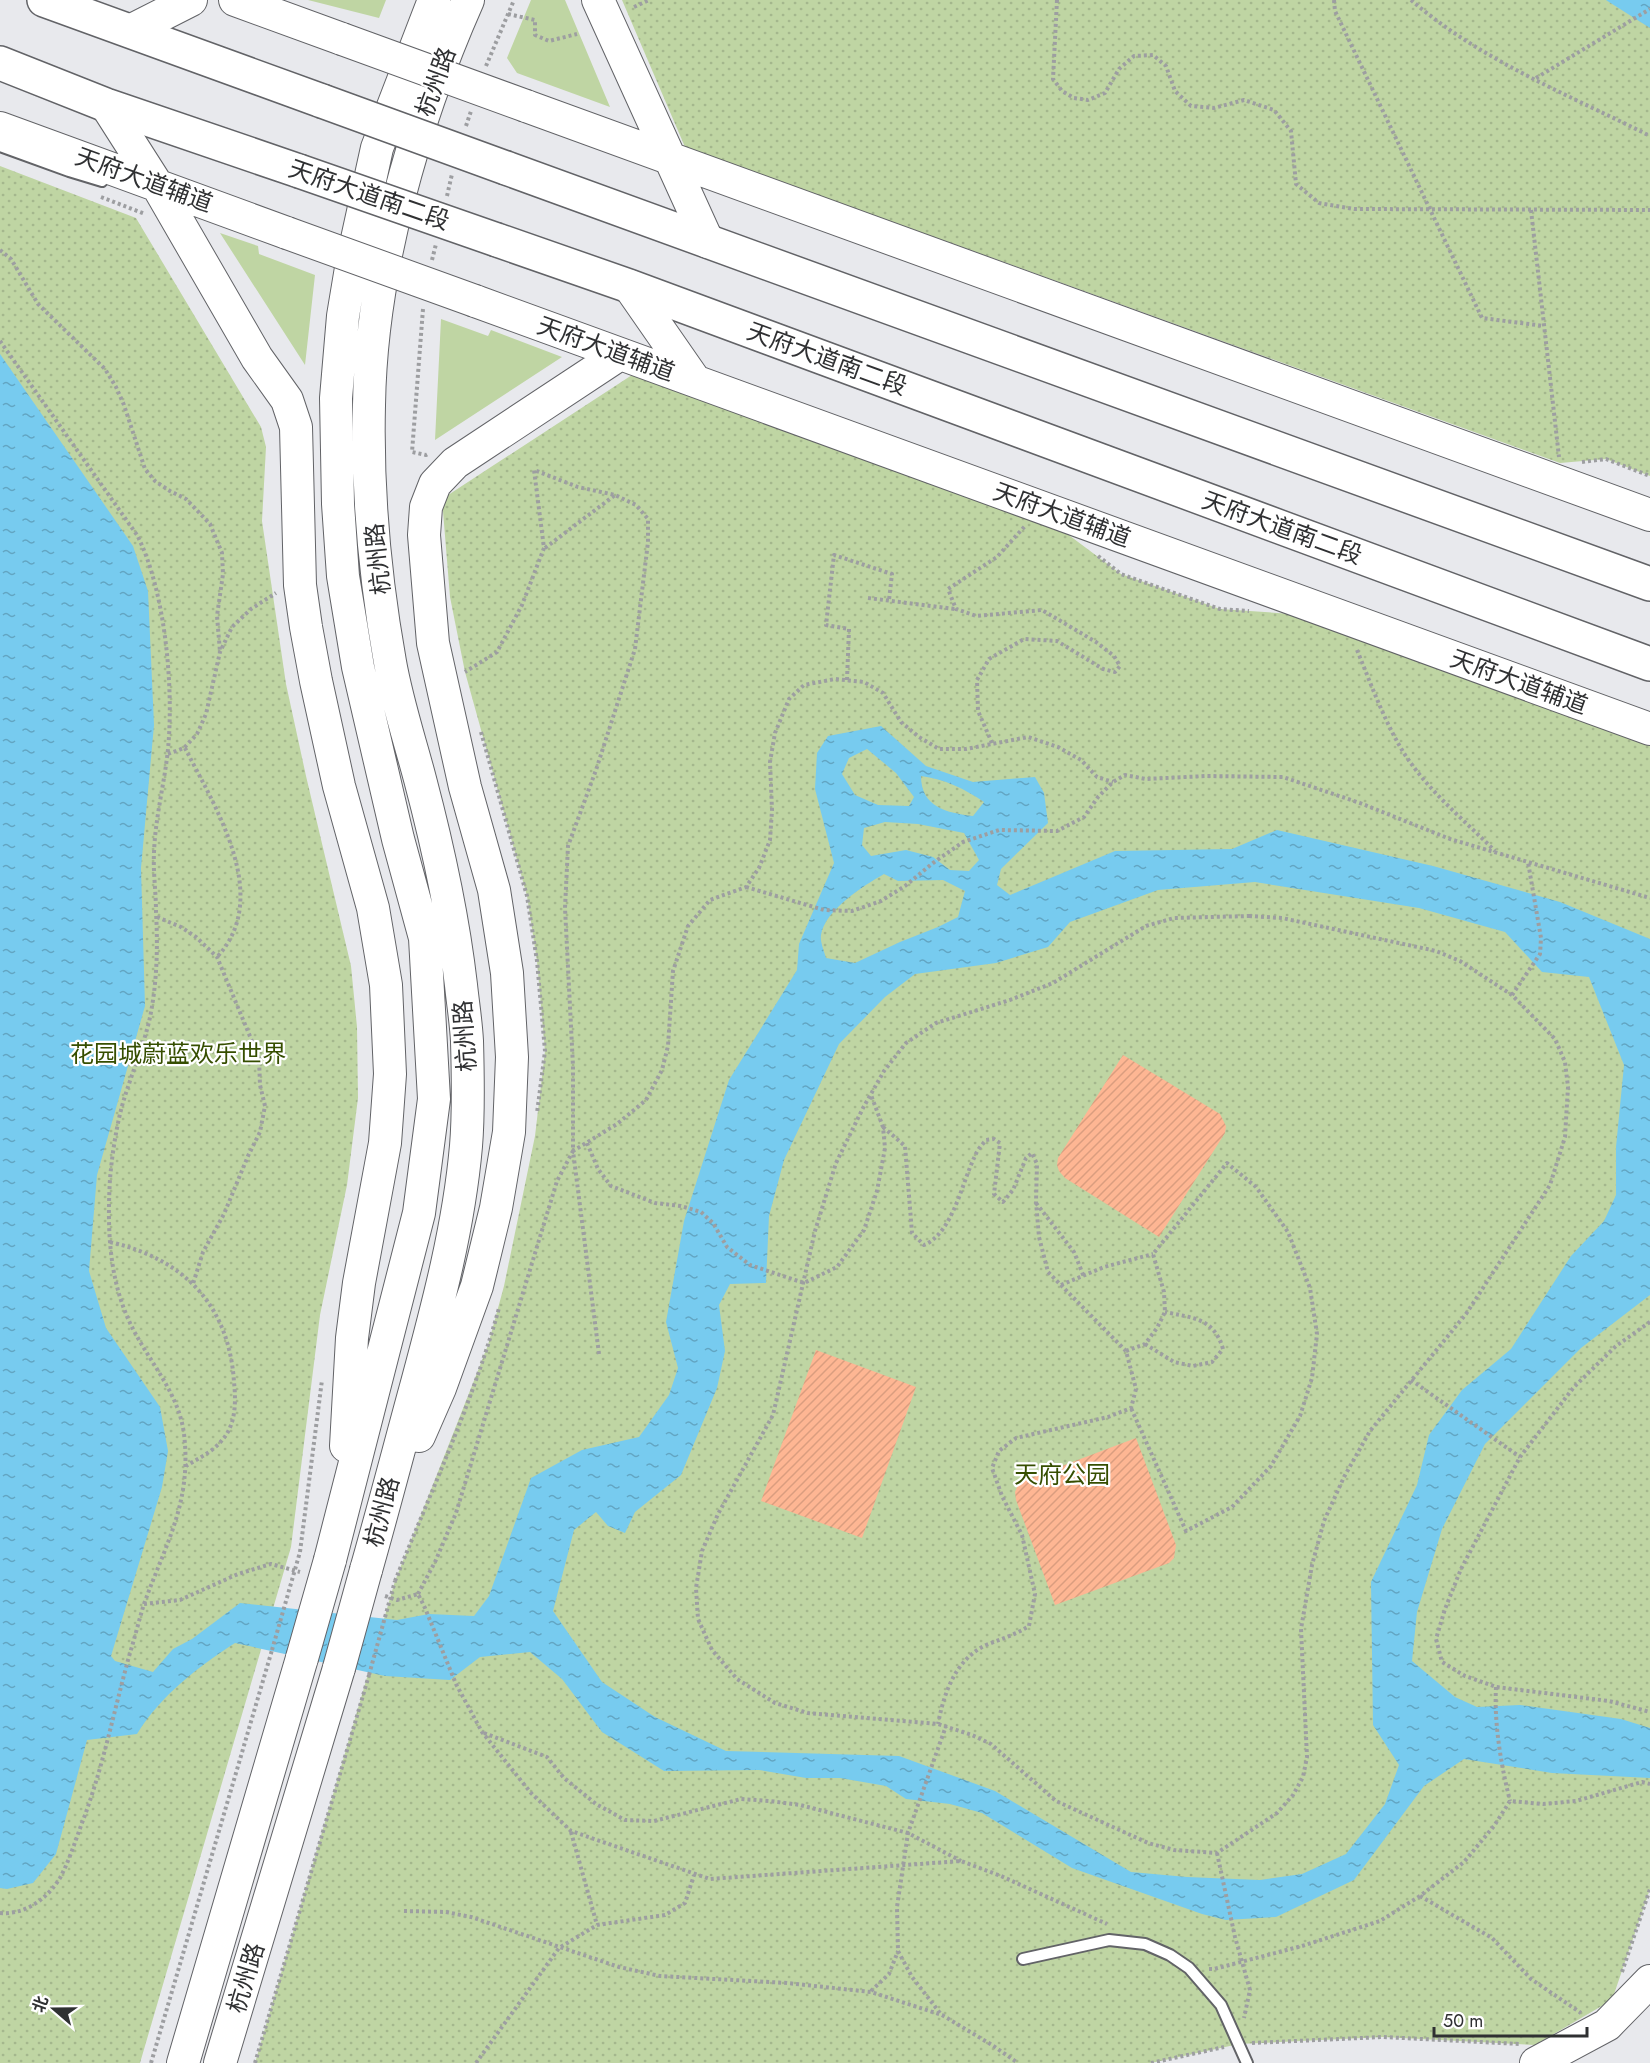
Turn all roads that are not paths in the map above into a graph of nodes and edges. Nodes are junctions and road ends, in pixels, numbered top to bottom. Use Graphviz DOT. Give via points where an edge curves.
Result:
graph roads {
  1 [pos="44,0"];
  2 [pos="191,0"];
  3 [pos="235,0"];
  4 [pos="434,0"];
  5 [pos="468,0"];
  6 [pos="598,0"];
  7 [pos="130,31"];
  8 [pos="0,63"];
  9 [pos="106,105"];
  10 [pos="0,128"];
  11 [pos="0,146"];
  12 [pos="670,158"];
  13 [pos="157,185"];
  14 [pos="708,242"];
  15 [pos="629,286"];
  16 [pos="620,354"];
  17 [pos="695,381"];
  18 [pos="1650,515"];
  19 [pos="1650,585"];
  20 [pos="1650,664"];
  21 [pos="1650,729"];
  22 [pos="341,1520"];
  23 [pos="379,1524"];
  24 [pos="1023,1959"];
  25 [pos="1635,1979"];
  26 [pos="1529,2054"];
  27 [pos="183,2063"];
  28 [pos="220,2063"];
  29 [pos="1247,2063"];
  1 -- 7 [label="highway"];
  2 -- 7 [label="main road"];
  3 -- 12 [label="main road, bridge"];
  4 -- 22 [label="main road, 杭州路" via="378,148 352,262 336,398 343,576 358,667 425,938 434,1099 419,1214"];
  5 -- 23 [label="main road, 杭州路" via="410,158 383,274 369,404 378,576 390,665 436,837 456,941 468,1077 466,1144 456,1217 435,1314"];
  6 -- 12 [label="main road"];
  7 -- 14 [label="highway, bridge"];
  8 -- 9 [label="highway, 天府大道南二段"];
  9 -- 13 [label="main road"];
  9 -- 15 [label="highway, 天府大道南二段, bridge"];
  10 -- 13 [label="main road, 天府大道辅道"];
  11 -- 13 [label="lane" via="102,181"];
  12 -- 14 [label="main road"];
  12 -- 18 [label="main road"];
  13 -- 16 [label="main road, 天府大道辅道, bridge"];
  13 -- 22 [label="main road" via="257,358 287,400 296,427 300,585 337,776 373,908 387,996 390,1074 385,1143 352,1338"];
  14 -- 19 [label="highway"];
  15 -- 17 [label="main road"];
  15 -- 20 [label="highway, 天府大道南二段"];
  16 -- 17 [label="main road, 天府大道辅道"];
  16 -- 23 [label="main road" via="455,463 435,484 426,507 424,535 433,643 465,787 494,890 507,973 512,1057 509,1132 496,1208 474,1297 440,1388"];
  17 -- 21 [label="main road, 天府大道辅道"];
  22 -- 27 [label="main road, 杭州路, bridge" via="318,1567 302,1658"];
  23 -- 28 [label="main road, 杭州路, bridge" via="354,1672"];
  24 -- 29 [label="lane" via="1109,1941 1145,1944 1170,1955 1189,1968 1221,2005"];
  25 -- 26 [label="main road" via="1607,2025"];
}
